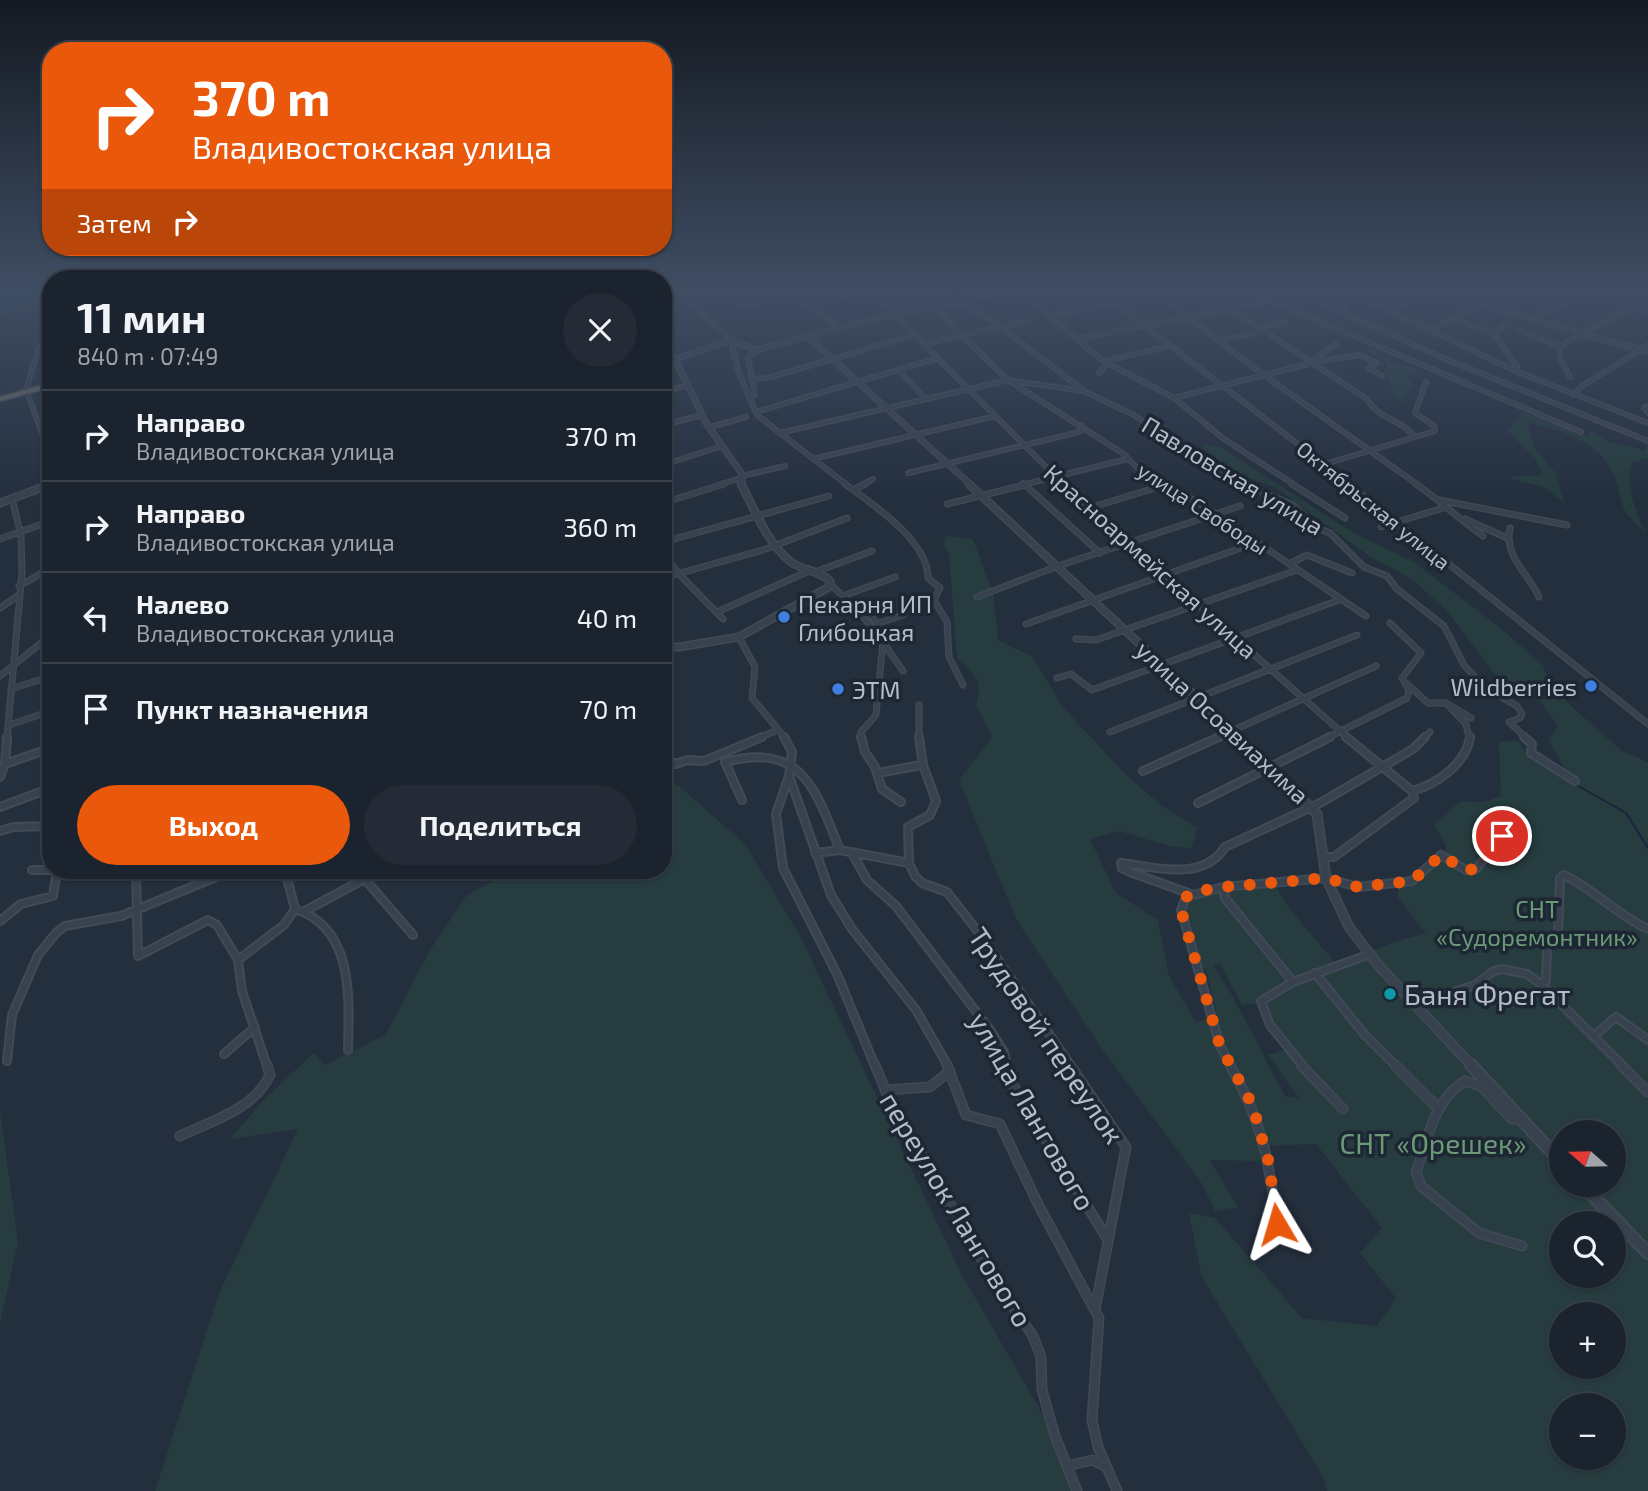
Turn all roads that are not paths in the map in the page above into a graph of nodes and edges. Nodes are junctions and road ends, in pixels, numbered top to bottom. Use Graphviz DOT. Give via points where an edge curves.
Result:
graph roads {
  1 [pos="831,358"];
  2 [pos="938,358"];
  3 [pos="36,359"];
  4 [pos="676,359"];
  5 [pos="737,359"];
  6 [pos="748,359"];
  7 [pos="829,359"];
  8 [pos="936,359"];
  9 [pos="987,359"];
  10 [pos="1041,359"];
  11 [pos="1103,359"];
  12 [pos="1120,359"];
  13 [pos="1186,359"];
  14 [pos="1242,359"];
  15 [pos="1304,359"];
  16 [pos="1317,359"];
  17 [pos="1327,359"];
  18 [pos="1368,359"];
  19 [pos="1408,359"];
  20 [pos="1446,359"];
  21 [pos="1491,359"];
  22 [pos="1512,359"];
  23 [pos="1560,359"];
  24 [pos="1625,359"];
  25 [pos="672,360"];
  26 [pos="1107,362"];
  27 [pos="1311,363"];
  28 [pos="1517,366"];
  29 [pos="898,370"];
  30 [pos="1099,373"];
  31 [pos="1264,375"];
  32 [pos="1382,376"];
  33 [pos="1570,377"];
  34 [pos="753,379"];
  35 [pos="1008,380"];
  36 [pos="857,381"];
  37 [pos="1426,382"];
  38 [pos="688,385"];
  39 [pos="1222,385"];
  40 [pos="42,386"];
  41 [pos="672,389"];
  42 [pos="27,390"];
  43 [pos="967,390"];
  44 [pos="1084,391"];
  45 [pos="1573,395"];
  46 [pos="0,398"];
  47 [pos="925,398"];
  48 [pos="1174,398"];
  49 [pos="749,399"];
  50 [pos="885,406"];
  51 [pos="1648,406"];
  52 [pos="756,412"];
  53 [pos="1648,413"];
  54 [pos="702,415"];
  55 [pos="995,416"];
  56 [pos="746,418"];
  57 [pos="672,423"];
  58 [pos="1648,423"];
  59 [pos="1081,425"];
  60 [pos="710,428"];
  61 [pos="1581,432"];
  62 [pos="780,433"];
  63 [pos="915,433"];
  64 [pos="42,435"];
  65 [pos="1415,437"];
  66 [pos="1648,441"];
  67 [pos="1023,445"];
  68 [pos="722,446"];
  69 [pos="1371,452"];
  70 [pos="813,459"];
  71 [pos="1127,459"];
  72 [pos="672,462"];
  73 [pos="946,463"];
  74 [pos="1325,464"];
  75 [pos="785,466"];
  76 [pos="908,473"];
  77 [pos="1053,475"];
  78 [pos="741,477"];
  79 [pos="873,479"];
  80 [pos="1023,483"];
  81 [pos="1165,485"];
  82 [pos="42,487"];
  83 [pos="855,489"];
  84 [pos="982,495"];
  85 [pos="829,496"];
  86 [pos="12,499"];
  87 [pos="1439,500"];
  88 [pos="672,501"];
  89 [pos="0,503"];
  90 [pos="947,504"];
  91 [pos="1240,506"];
  92 [pos="1089,508"];
  93 [pos="1443,508"];
  94 [pos="757,513"];
  95 [pos="1217,514"];
  96 [pos="1345,517"];
  97 [pos="847,518"];
  98 [pos="1458,518"];
  99 [pos="1395,522"];
  100 [pos="42,524"];
  101 [pos="1567,525"];
  102 [pos="1381,527"];
  103 [pos="1510,528"];
  104 [pos="21,531"];
  105 [pos="1483,537"];
  106 [pos="1507,538"];
  107 [pos="0,539"];
  108 [pos="672,539"];
  109 [pos="1258,541"];
  110 [pos="777,544"];
  111 [pos="1131,544"];
  112 [pos="872,551"];
  113 [pos="1100,553"];
  114 [pos="790,562"];
  115 [pos="1289,564"];
  116 [pos="672,565"];
  117 [pos="1058,566"];
  118 [pos="1297,570"];
  119 [pos="812,571"];
  120 [pos="42,573"];
  121 [pos="678,573"];
  122 [pos="1164,573"];
  123 [pos="1352,573"];
  124 [pos="672,575"];
  125 [pos="792,577"];
  126 [pos="895,577"];
  127 [pos="830,584"];
  128 [pos="19,586"];
  129 [pos="19,595"];
  130 [pos="843,596"];
  131 [pos="976,597"];
  132 [pos="1539,597"];
  133 [pos="1092,598"];
  134 [pos="1339,600"];
  135 [pos="1198,605"];
  136 [pos="0,608"];
  137 [pos="856,608"];
  138 [pos="717,612"];
  139 [pos="903,615"];
  140 [pos="1366,616"];
  141 [pos="723,619"];
  142 [pos="879,623"];
  143 [pos="1390,623"];
  144 [pos="1026,624"];
  145 [pos="1125,630"];
  146 [pos="1357,635"];
  147 [pos="739,637"];
  148 [pos="1236,638"];
  149 [pos="1076,639"];
  150 [pos="42,642"];
  151 [pos="883,642"];
  152 [pos="672,647"];
  153 [pos="1421,653"];
  154 [pos="1161,663"];
  155 [pos="13,666"];
  156 [pos="1376,666"];
  157 [pos="1271,669"];
  158 [pos="903,671"];
  159 [pos="0,676"];
  160 [pos="1057,678"];
  161 [pos="42,679"];
  162 [pos="1406,684"];
  163 [pos="963,685"];
  164 [pos="11,689"];
  165 [pos="1194,695"];
  166 [pos="1302,698"];
  167 [pos="1446,702"];
  168 [pos="919,705"];
  169 [pos="42,714"];
  170 [pos="1471,718"];
  171 [pos="1648,724"];
  172 [pos="9,725"];
  173 [pos="778,730"];
  174 [pos="1110,732"];
  175 [pos="1233,732"];
  176 [pos="1340,732"];
  177 [pos="1430,732"];
  178 [pos="42,751"];
  179 [pos="672,762"];
  180 [pos="5,764"];
  181 [pos="921,765"];
  182 [pos="1380,766"];
  183 [pos="793,767"];
  184 [pos="1271,767"];
  185 [pos="1143,771"];
  186 [pos="878,773"];
  187 [pos="789,776"];
  188 [pos="0,777"];
  189 [pos="1574,781"];
  190 [pos="42,791"];
  191 [pos="1413,795"];
  192 [pos="742,800"];
  193 [pos="901,802"];
  194 [pos="1198,803"];
  195 [pos="1311,805"];
  196 [pos="0,807"];
  197 [pos="42,826"];
  198 [pos="0,831"];
  199 [pos="1502,836"];
  200 [pos="840,850"];
  201 [pos="815,853"];
  202 [pos="852,853"];
  203 [pos="1323,857"];
  204 [pos="909,863"];
  205 [pos="32,870"];
  206 [pos="42,870"];
  207 [pos="1326,878"];
  208 [pos="54,879"];
  209 [pos="137,879"];
  210 [pos="210,879"];
  211 [pos="287,879"];
  212 [pos="361,879"];
  213 [pos="366,879"];
  214 [pos="1223,887"];
  215 [pos="1191,894"];
  216 [pos="139,906"];
  217 [pos="295,909"];
  218 [pos="305,911"];
  219 [pos="0,921"];
  220 [pos="1648,929"];
  221 [pos="413,935"];
  222 [pos="1370,954"];
  223 [pos="238,960"];
  224 [pos="1315,973"];
  225 [pos="1293,982"];
  226 [pos="1541,984"];
  227 [pos="1416,1005"];
  228 [pos="255,1027"];
  229 [pos="1594,1036"];
  230 [pos="1648,1040"];
  231 [pos="348,1050"];
  232 [pos="224,1054"];
  233 [pos="7,1061"];
  234 [pos="950,1071"];
  235 [pos="885,1090"];
  236 [pos="1648,1092"];
  237 [pos="1438,1108"];
  238 [pos="1343,1109"];
  239 [pos="1519,1118"];
  240 [pos="180,1136"];
  241 [pos="1549,1149"];
  242 [pos="1417,1179"];
  243 [pos="1594,1197"];
  244 [pos="1277,1224"];
  245 [pos="1108,1240"];
  246 [pos="1522,1246"];
  247 [pos="1648,1253"];
  248 [pos="1095,1310"];
  249 [pos="1067,1466"];
  250 [pos="1105,1466"];
  251 [pos="1077,1491"];
  252 [pos="1117,1491"];
  1 -- 36 [label="street, улица Осоавиахима"];
  2 -- 43 [label="street, Красноармейская улица"];
  3 -- 42 [label="street"];
  4 -- 25 [label="street"];
  4 -- 38 [label="street"];
  5 -- 49 [label="street"];
  6 -- 34 [label="street"];
  7 -- 34 [label="street"];
  8 -- 29 [label="street"];
  9 -- 35 [label="street, улица Свободы"];
  10 -- 44 [label="street, Павловская улица"];
  11 -- 26 [label="street"];
  12 -- 26 [label="street"];
  13 -- 39 [label="street, Октябрьская улица"];
  14 -- 31 [label="street"];
  15 -- 27 [label="street"];
  16 -- 27 [label="street"];
  17 -- 27 [label="street"];
  18 -- 32 [label="street" via="1377,363 1368,368"];
  19 -- 61 [label="street"];
  20 -- 66 [label="street"];
  21 -- 45 [label="street"];
  22 -- 28 [label="street"];
  23 -- 33 [label="street"];
  24 -- 45 [label="street"];
  26 -- 30 [label="street"];
  26 -- 48 [label="street"];
  27 -- 31 [label="street"];
  27 -- 65 [label="street"];
  29 -- 36 [label="street"];
  29 -- 47 [label="street"];
  31 -- 39 [label="street"];
  31 -- 69 [label="street"];
  34 -- 49 [label="street" via="755,396"];
  35 -- 43 [label="street"];
  35 -- 44 [label="street"];
  35 -- 59 [label="street, улица Свободы"];
  36 -- 50 [label="street, улица Осоавиахима"];
  36 -- 52 [label="street"];
  37 -- 65 [label="street" via="1415,413 1436,429"];
  38 -- 41 [label="street"];
  38 -- 54 [label="street"];
  39 -- 48 [label="street"];
  39 -- 74 [label="street, Октябрьская улица"];
  40 -- 42 [label="highway"];
  42 -- 46 [label="highway"];
  42 -- 64 [label="street"];
  43 -- 47 [label="street"];
  43 -- 55 [label="street, Красноармейская улица"];
  44 -- 189 [label="street, Павловская улица" via="1134,415 1223,475 1293,505 1364,567 1387,576 1444,626 1464,665 1485,688 1517,706 1522,714 1509,722 1532,744 1531,752"];
  45 -- 58 [label="street"];
  47 -- 50 [label="street"];
  48 -- 96 [label="street" via="1224,439"];
  49 -- 52 [label="street"];
  50 -- 62 [label="street"];
  50 -- 63 [label="street, улица Осоавиахима"];
  51 -- 53 [label="street" via="1644,408"];
  52 -- 62 [label="street"];
  54 -- 57 [label="street"];
  54 -- 60 [label="street"];
  55 -- 63 [label="street"];
  55 -- 67 [label="street, Красноармейская улица"];
  56 -- 60 [label="street"];
  59 -- 67 [label="street" via="1081,431"];
  59 -- 71 [label="street, улица Свободы"];
  60 -- 68 [label="street"];
  62 -- 70 [label="street"];
  63 -- 70 [label="street"];
  63 -- 73 [label="street, улица Осоавиахима"];
  65 -- 69 [label="street"];
  67 -- 73 [label="street"];
  67 -- 77 [label="street, Красноармейская улица"];
  68 -- 72 [label="street"];
  68 -- 78 [label="street"];
  69 -- 74 [label="street"];
  69 -- 87 [label="street"];
  70 -- 83 [label="street"];
  71 -- 77 [label="street"];
  71 -- 81 [label="street, улица Свободы"];
  73 -- 76 [label="street"];
  73 -- 84 [label="street, улица Осоавиахима"];
  74 -- 99 [label="street, Октябрьская улица"];
  75 -- 78 [label="street"];
  77 -- 80 [label="street"];
  77 -- 92 [label="street, Красноармейская улица"];
  78 -- 88 [label="street"];
  78 -- 94 [label="street"];
  79 -- 83 [label="street"];
  80 -- 84 [label="street"];
  80 -- 113 [label="street"];
  81 -- 92 [label="street"];
  81 -- 95 [label="street, улица Свободы"];
  82 -- 86 [label="street"];
  83 -- 163 [label="street" via="912,540 928,568 928,578 939,586 934,600 947,622 949,657"];
  84 -- 90 [label="street"];
  84 -- 117 [label="street, улица Осоавиахима"];
  85 -- 94 [label="street"];
  86 -- 89 [label="street"];
  86 -- 104 [label="street"];
  87 -- 93 [label="street"];
  87 -- 101 [label="street"];
  91 -- 95 [label="street"];
  92 -- 111 [label="street, Красноармейская улица"];
  93 -- 98 [label="street"];
  93 -- 99 [label="street"];
  94 -- 108 [label="street"];
  94 -- 110 [label="street"];
  95 -- 109 [label="street, улица Свободы"];
  95 -- 111 [label="street"];
  97 -- 110 [label="street"];
  98 -- 105 [label="street"];
  98 -- 106 [label="street"];
  99 -- 102 [label="street"];
  99 -- 171 [label="street, Октябрьская улица"];
  100 -- 104 [label="street"];
  103 -- 106 [label="street"];
  104 -- 107 [label="street"];
  104 -- 128 [label="street"];
  106 -- 132 [label="street" via="1516,565"];
  109 -- 115 [label="street, улица Свободы"];
  109 -- 122 [label="street"];
  110 -- 114 [label="street"];
  110 -- 121 [label="street"];
  111 -- 113 [label="street"];
  111 -- 122 [label="street, Красноармейская улица"];
  112 -- 119 [label="street"];
  113 -- 117 [label="street"];
  114 -- 119 [label="street"];
  114 -- 125 [label="street"];
  115 -- 118 [label="street, улица Свободы"];
  115 -- 123 [label="street, Павловская улица" via="1307,555"];
  116 -- 121 [label="street"];
  117 -- 131 [label="street"];
  117 -- 133 [label="street, улица Осоавиахима"];
  118 -- 134 [label="street, улица Свободы"];
  118 -- 135 [label="street"];
  119 -- 125 [label="street"];
  119 -- 127 [label="street" via="828,578"];
  120 -- 128 [label="street"];
  121 -- 124 [label="street"];
  121 -- 138 [label="street"];
  122 -- 133 [label="street"];
  122 -- 135 [label="street, Красноармейская улица"];
  125 -- 138 [label="street"];
  126 -- 130 [label="street"];
  127 -- 130 [label="street"];
  127 -- 147 [label="street"];
  128 -- 129 [label="street"];
  129 -- 136 [label="street"];
  129 -- 155 [label="street"];
  130 -- 137 [label="street"];
  133 -- 144 [label="street"];
  133 -- 145 [label="street, улица Осоавиахима"];
  134 -- 140 [label="street, улица Свободы"];
  134 -- 148 [label="street"];
  135 -- 145 [label="street"];
  135 -- 148 [label="street, Красноармейская улица"];
  137 -- 142 [label="street"];
  137 -- 151 [label="street"];
  138 -- 141 [label="street"];
  139 -- 142 [label="street"];
  142 -- 151 [label="street" via="887,639"];
  143 -- 153 [label="street"];
  145 -- 149 [label="street" via="1096,640"];
  145 -- 154 [label="street, улица Осоавиахима"];
  146 -- 157 [label="street"];
  147 -- 152 [label="street"];
  147 -- 173 [label="street" via="755,671 749,686 753,701"];
  148 -- 154 [label="street"];
  148 -- 157 [label="street, Красноармейская улица"];
  150 -- 155 [label="street"];
  151 -- 158 [label="street"];
  151 -- 186 [label="street" via="876,715 862,732 861,747"];
  153 -- 162 [label="street" via="1402,678"];
  154 -- 160 [label="street" via="1092,690 1071,674"];
  154 -- 165 [label="street, улица Осоавиахима"];
  155 -- 159 [label="street"];
  155 -- 164 [label="street"];
  156 -- 166 [label="street"];
  157 -- 165 [label="street"];
  157 -- 166 [label="street, Красноармейская улица"];
  161 -- 164 [label="street"];
  162 -- 167 [label="street" via="1428,703"];
  162 -- 176 [label="street" via="1407,698"];
  164 -- 172 [label="street"];
  165 -- 174 [label="street"];
  165 -- 175 [label="street, улица Осоавиахима"];
  166 -- 175 [label="street"];
  166 -- 176 [label="street, Красноармейская улица"];
  167 -- 170 [label="street"];
  167 -- 191 [label="street" via="1470,733 1465,748 1452,768"];
  168 -- 181 [label="street"];
  169 -- 172 [label="street"];
  172 -- 180 [label="street"];
  173 -- 179 [label="street" via="704,761"];
  173 -- 183 [label="street" via="793,748"];
  175 -- 184 [label="street, улица Осоавиахима"];
  175 -- 185 [label="street"];
  176 -- 182 [label="street, Красноармейская улица"];
  176 -- 184 [label="street"];
  177 -- 182 [label="street" via="1413,748"];
  178 -- 180 [label="street"];
  180 -- 188 [label="street"];
  181 -- 186 [label="street"];
  181 -- 204 [label="street" via="936,801 930,815 908,827"];
  182 -- 191 [label="street, Красноармейская улица"];
  182 -- 195 [label="street"];
  183 -- 187 [label="street, переулок Лангового"];
  183 -- 192 [label="street" via="760,757 725,762"];
  183 -- 200 [label="street" via="808,778"];
  184 -- 194 [label="street"];
  184 -- 195 [label="street, улица Осоавиахима"];
  186 -- 193 [label="street" via="882,789"];
  187 -- 201 [label="street"];
  187 -- 235 [label="street, переулок Лангового" via="776,814 782,867 836,974"];
  190 -- 196 [label="street"];
  191 -- 203 [label="street" via="1334,857"];
  195 -- 203 [label="street, улица Осоавиахима" via="1317,814"];
  195 -- 215 [label="street" via="1224,847 1218,858 1197,870 1122,863 1130,872"];
  197 -- 198 [label="street"];
  199 -- 207 [label="street" via="1476,869 1466,870 1441,855 1412,881 1358,887"];
  200 -- 201 [label="street"];
  200 -- 202 [label="street"];
  201 -- 234 [label="street" via="839,910 896,982"];
  202 -- 204 [label="street"];
  202 -- 245 [label="street, улица Лангового" via="867,880 896,906 990,1030 1004,1052 1011,1083"];
  203 -- 207 [label="street, улица Осоавиахима"];
  204 -- 245 [label="street, Трудовой переулок" via="922,883 947,892 954,901 1126,1147"];
  205 -- 206 [label="street"];
  207 -- 214 [label="street"];
  207 -- 222 [label="street, улица Осоавиахима" via="1336,904"];
  208 -- 219 [label="street" via="53,896 21,904"];
  209 -- 216 [label="street"];
  210 -- 216 [label="street"];
  211 -- 217 [label="street"];
  212 -- 218 [label="street"];
  213 -- 221 [label="street"];
  214 -- 215 [label="street"];
  214 -- 225 [label="street" via="1225,898"];
  215 -- 244 [label="street" via="1181,919 1220,1046 1252,1104 1269,1163"];
  216 -- 223 [label="street" via="138,956 212,921"];
  216 -- 233 [label="street" via="121,916 65,926 46,944 12,1015"];
  217 -- 218 [label="street"];
  217 -- 223 [label="street" via="284,925"];
  218 -- 231 [label="street" via="337,942 346,963"];
  220 -- 226 [label="street" via="1564,875 1560,878 1558,933 1548,948 1548,974"];
  222 -- 224 [label="street"];
  222 -- 227 [label="street, улица Осоавиахима"];
  223 -- 228 [label="street" via="242,991"];
  224 -- 225 [label="street"];
  224 -- 237 [label="street" via="1364,1034"];
  225 -- 238 [label="street" via="1261,1001 1263,1014"];
  226 -- 227 [label="street" via="1520,972 1493,971 1475,985"];
  226 -- 229 [label="street"];
  227 -- 239 [label="street, улица Осоавиахима"];
  228 -- 232 [label="street"];
  228 -- 240 [label="street" via="270,1075 268,1083 245,1104"];
  229 -- 230 [label="street" via="1616,1017"];
  229 -- 236 [label="street"];
  234 -- 235 [label="street" via="930,1087"];
  234 -- 248 [label="street" via="966,1115 1000,1124"];
  235 -- 249 [label="street, переулок Лангового" via="955,1216 1033,1336 1041,1357 1042,1390"];
  237 -- 239 [label="street" via="1451,1091 1468,1082 1476,1083 1512,1119"];
  237 -- 242 [label="street"];
  239 -- 241 [label="street, улица Осоавиахима"];
  242 -- 246 [label="street" via="1479,1233"];
  243 -- 247 [label="street"];
  245 -- 248 [label="street, Трудовой переулок"];
  248 -- 250 [label="street" via="1099,1318 1092,1420"];
  249 -- 250 [label="street" via="1092,1460"];
  249 -- 251 [label="street, переулок Лангового"];
  250 -- 252 [label="street"];
}
